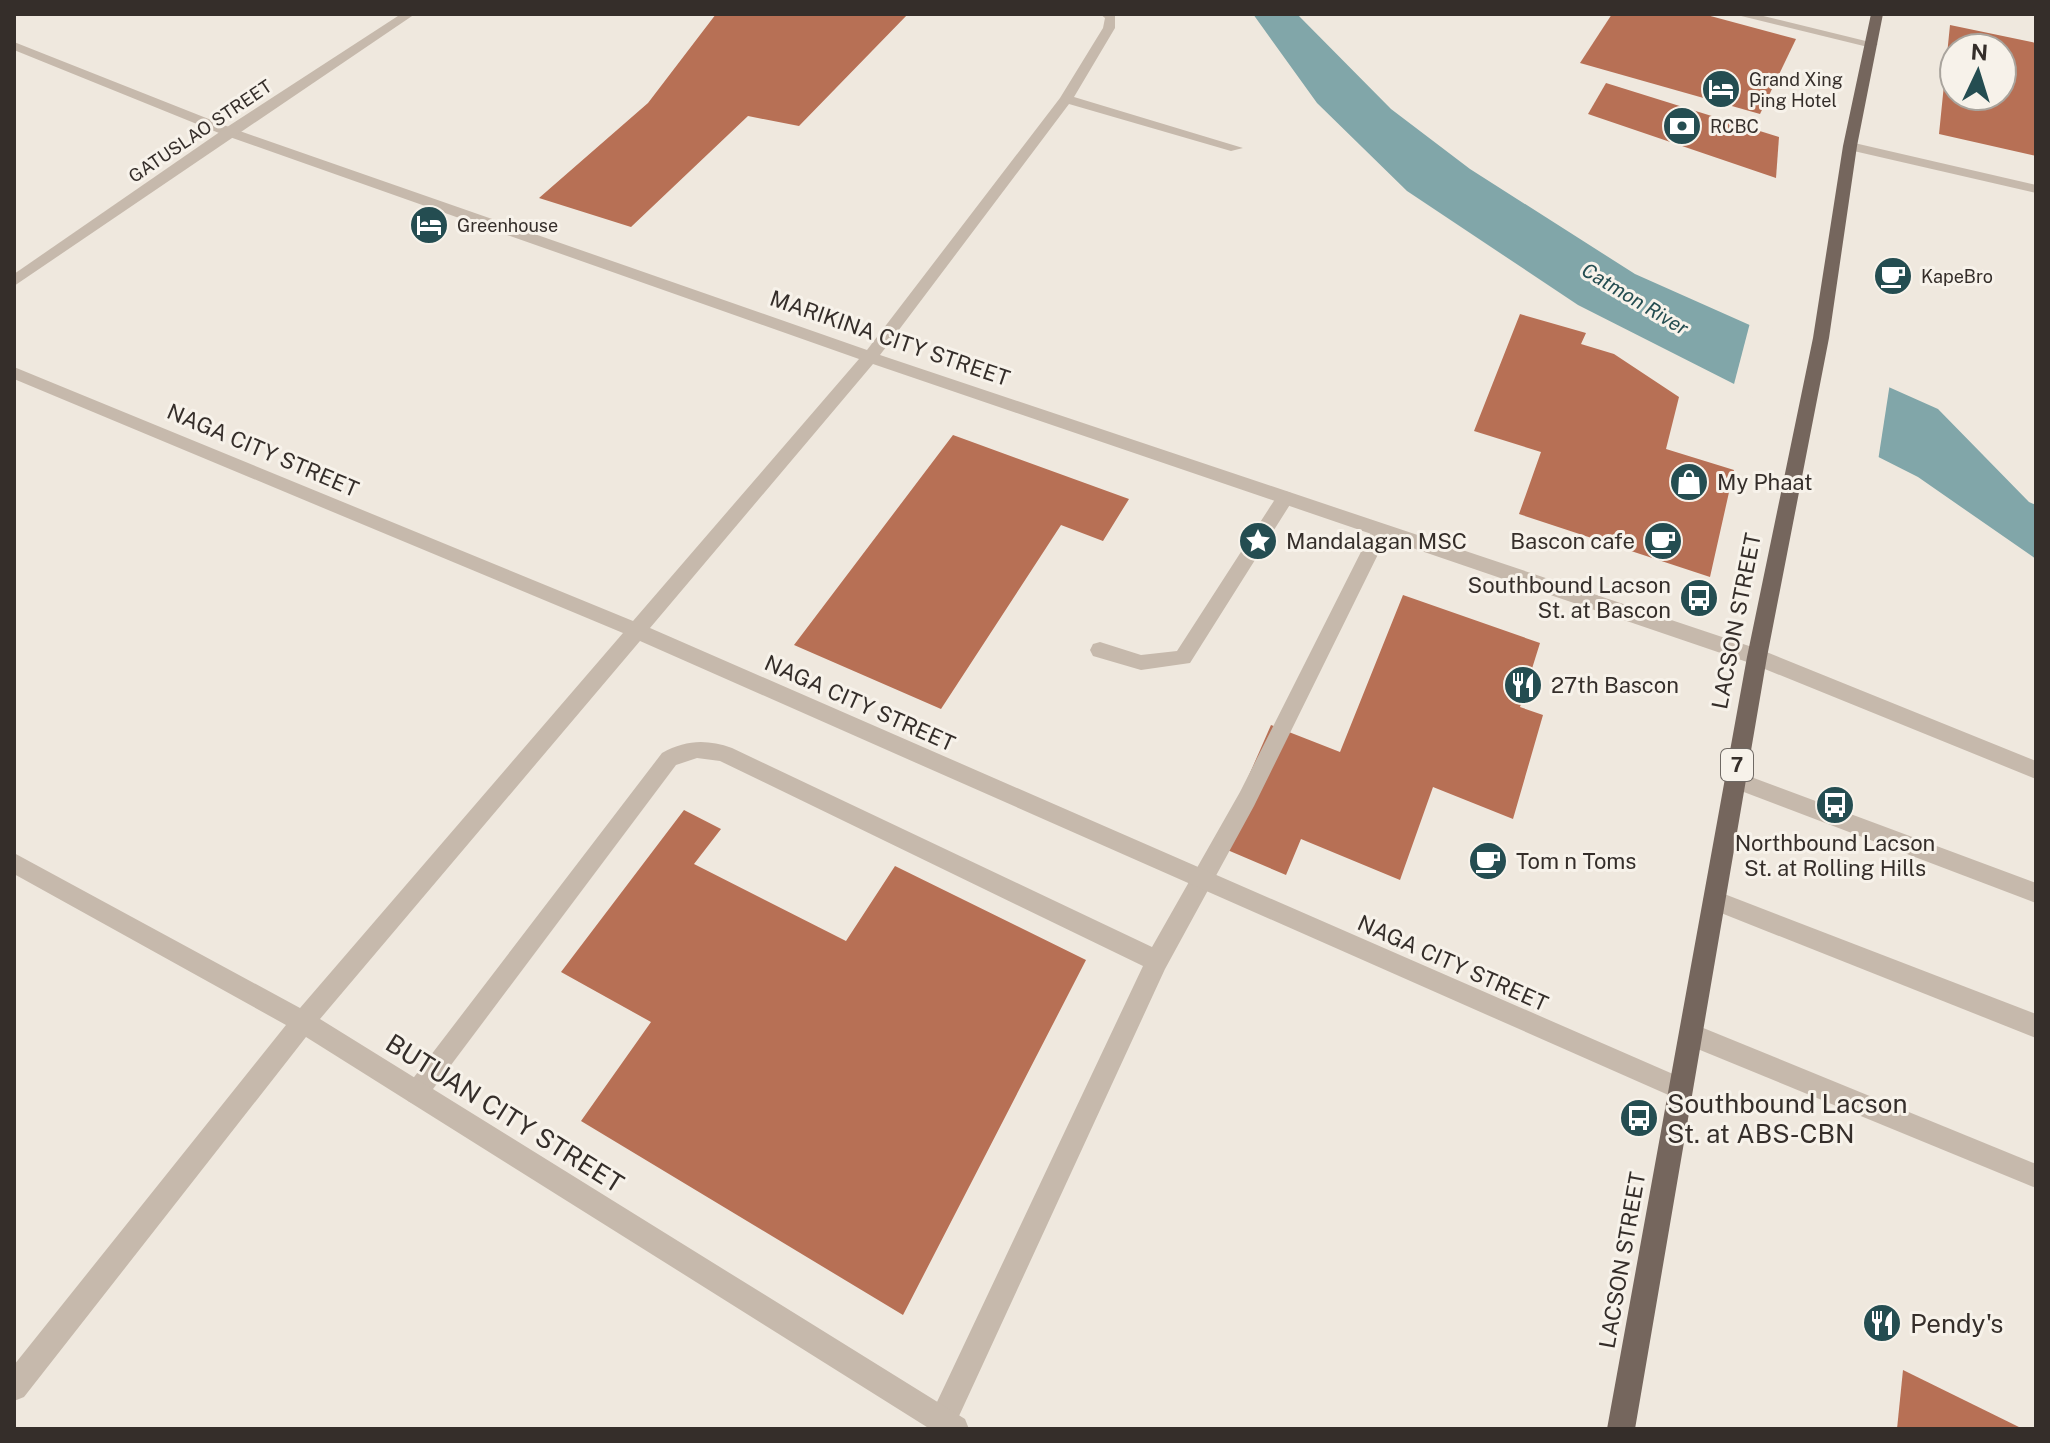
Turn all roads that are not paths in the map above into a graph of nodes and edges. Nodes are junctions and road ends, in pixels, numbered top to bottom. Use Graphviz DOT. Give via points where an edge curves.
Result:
graph roads {
  1 [pos="409,14"];
  2 [pos="1106,14"];
  3 [pos="1739,14"];
  4 [pos="1877,14"];
  5 [pos="1872,44"];
  6 [pos="14,46"];
  7 [pos="1066,99"];
  8 [pos="229,132"];
  9 [pos="1850,146"];
  10 [pos="1236,148"];
  11 [pos="2036,189"];
  12 [pos="14,281"];
  13 [pos="870,357"];
  14 [pos="14,373"];
  15 [pos="1285,498"];
  16 [pos="1381,530"];
  17 [pos="637,631"];
  18 [pos="1100,650"];
  19 [pos="1757,657"];
  20 [pos="2036,770"];
  21 [pos="1735,780"];
  22 [pos="14,863"];
  23 [pos="1203,881"];
  24 [pos="2036,893"];
  25 [pos="1714,900"];
  26 [pos="1157,961"];
  27 [pos="303,1022"];
  28 [pos="2036,1026"];
  29 [pos="1691,1035"];
  30 [pos="1681,1089"];
  31 [pos="416,1093"];
  32 [pos="2036,1176"];
  33 [pos="14,1387"];
  34 [pos="948,1425"];
  35 [pos="1621,1429"];
  1 -- 8 [label="street, GATUSLAO STREET"];
  2 -- 7 [label="street" via="1111,17 1109,28"];
  3 -- 5 [label="street"];
  4 -- 5 [label="main road, LACSON STREET / 7"];
  5 -- 9 [label="main road, LACSON STREET / 7"];
  6 -- 8 [label="street, MARIKINA CITY STREET"];
  7 -- 10 [label="street"];
  7 -- 13 [label="street"];
  8 -- 12 [label="street, GATUSLAO STREET"];
  8 -- 13 [label="street, MARIKINA CITY STREET"];
  9 -- 11 [label="street"];
  9 -- 19 [label="main road, LACSON STREET / 7" via="1821,338"];
  13 -- 15 [label="street, MARIKINA CITY STREET"];
  13 -- 17 [label="street"];
  14 -- 17 [label="street, NAGA CITY STREET"];
  15 -- 16 [label="street, MARIKINA CITY STREET"];
  15 -- 18 [label="street" via="1183,657 1153,665 1124,661"];
  16 -- 19 [label="street, MARIKINA CITY STREET"];
  16 -- 23 [label="street"];
  17 -- 23 [label="street, NAGA CITY STREET"];
  17 -- 27 [label="street"];
  19 -- 20 [label="street, MARIKINA CITY STREET"];
  19 -- 21 [label="main road, LACSON STREET / 7"];
  21 -- 24 [label="street"];
  21 -- 25 [label="main road, LACSON STREET / 7"];
  22 -- 27 [label="street, BUTUAN CITY STREET"];
  23 -- 26 [label="street"];
  23 -- 30 [label="street, NAGA CITY STREET"];
  25 -- 28 [label="street"];
  25 -- 29 [label="main road, LACSON STREET / 7"];
  26 -- 31 [label="street" via="725,754 704,748 683,751 669,759"];
  26 -- 34 [label="street"];
  27 -- 31 [label="street, BUTUAN CITY STREET"];
  27 -- 33 [label="street"];
  29 -- 30 [label="main road, LACSON STREET / 7"];
  29 -- 32 [label="street"];
  30 -- 35 [label="main road, LACSON STREET / 7"];
  31 -- 34 [label="street, BUTUAN CITY STREET"];
}
